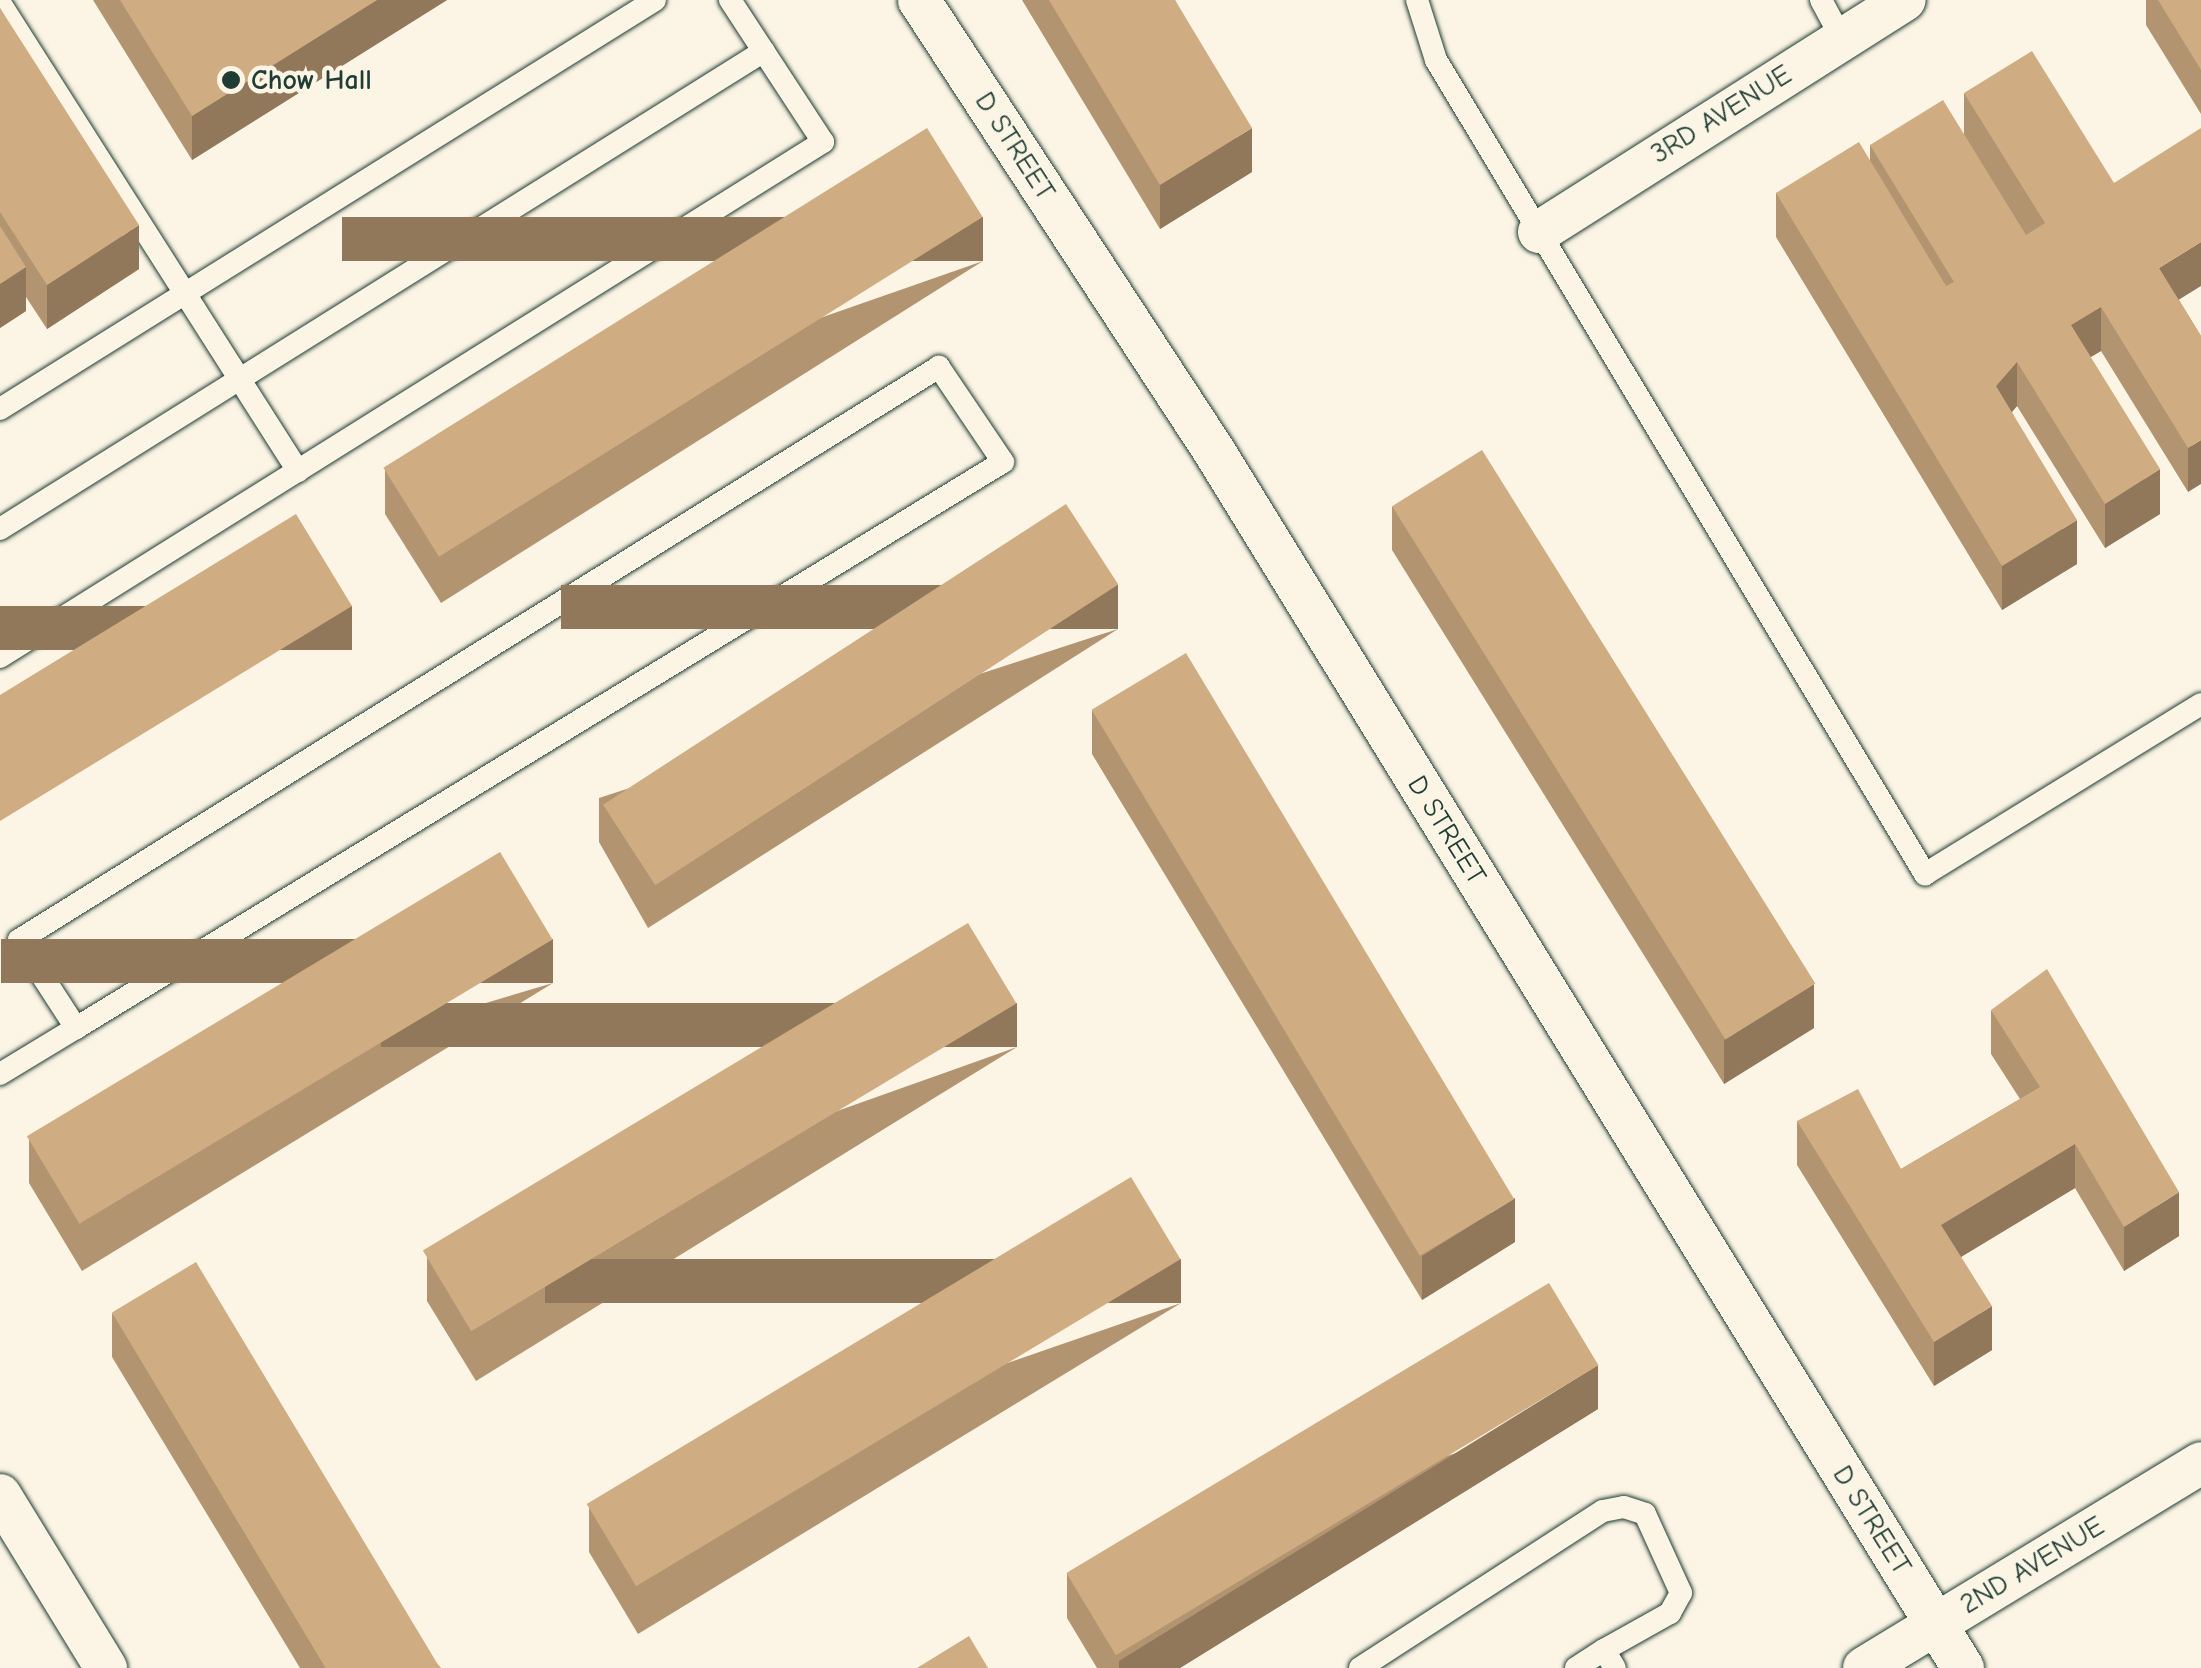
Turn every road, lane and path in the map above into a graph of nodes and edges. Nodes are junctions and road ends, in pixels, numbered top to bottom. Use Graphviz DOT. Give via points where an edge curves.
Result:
graph roads {
  1 [pos="656,0"];
  2 [pos="730,0"];
  3 [pos="920,0"];
  4 [pos="1417,0"];
  5 [pos="1821,0"];
  6 [pos="1905,0"];
  7 [pos="0,3"];
  8 [pos="1842,38"];
  9 [pos="764,51"];
  10 [pos="1539,232"];
  11 [pos="185,294"];
  12 [pos="239,379"];
  13 [pos="0,409"];
  14 [pos="298,471"];
  15 [pos="0,529"];
  16 [pos="0,657"];
  17 [pos="2201,704"];
  18 [pos="76,1028"];
  19 [pos="0,1074"];
  20 [pos="2201,1463"];
  21 [pos="0,1495"];
  22 [pos="1936,1624"];
  23 [pos="1609,1659"];
  24 [pos="106,1668"];
  25 [pos="1360,1668"];
  26 [pos="1576,1668"];
  27 [pos="1864,1668"];
  28 [pos="1963,1668"];
  1 -- 11 [label="lane"];
  2 -- 9 [label="lane"];
  3 -- 22 [label="street, D STREET" via="1214,451"];
  4 -- 10 [label="lane" via="1436,60"];
  5 -- 8 [label="lane"];
  6 -- 8 [label="street, 3RD AVENUE"];
  7 -- 11 [label="lane"];
  8 -- 10 [label="street, 3RD AVENUE"];
  9 -- 12 [label="lane"];
  9 -- 14 [label="lane" via="823,142"];
  10 -- 17 [label="lane" via="1925,874"];
  11 -- 12 [label="lane"];
  11 -- 13 [label="lane"];
  12 -- 14 [label="lane"];
  12 -- 15 [label="lane"];
  14 -- 16 [label="lane"];
  18 -- 18 [label="lane" via="1002,462 939,367 19,940"];
  18 -- 19 [label="lane"];
  20 -- 22 [label="street, 2ND AVENUE"];
  21 -- 24 [label="street"];
  22 -- 27 [label="street, 2ND AVENUE"];
  22 -- 28 [label="street, D STREET"];
  23 -- 25 [label="lane" via="1670,1613 1681,1593 1645,1514 1624,1506 1603,1511"];
  23 -- 26 [label="lane"];
}
